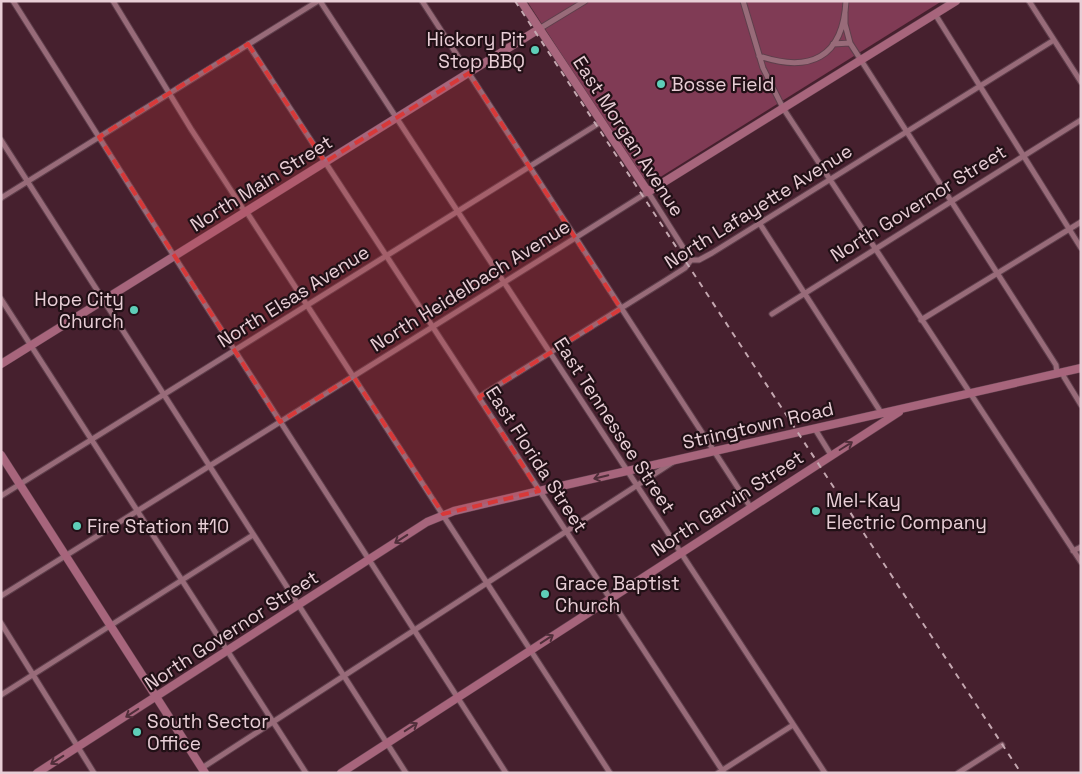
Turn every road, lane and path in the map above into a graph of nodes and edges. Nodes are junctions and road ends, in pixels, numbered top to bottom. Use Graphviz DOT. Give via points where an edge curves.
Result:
graph roads {
  1 [pos="13,1"];
  2 [pos="113,1"];
  3 [pos="319,1"];
  4 [pos="422,1"];
  5 [pos="521,1"];
  6 [pos="585,1"];
  7 [pos="743,1"];
  8 [pos="846,1"];
  9 [pos="956,1"];
  10 [pos="1029,1"];
  11 [pos="845,13"];
  12 [pos="935,14"];
  13 [pos="539,29"];
  14 [pos="1054,40"];
  15 [pos="850,43"];
  16 [pos="248,44"];
  17 [pos="833,44"];
  18 [pos="759,56"];
  19 [pos="861,60"];
  20 [pos="469,73"];
  21 [pos="1081,82"];
  22 [pos="980,86"];
  23 [pos="170,94"];
  24 [pos="783,108"];
  25 [pos="396,118"];
  26 [pos="1081,120"];
  27 [pos="601,122"];
  28 [pos="907,131"];
  29 [pos="99,137"];
  30 [pos="1,140"];
  31 [pos="1024,156"];
  32 [pos="325,162"];
  33 [pos="530,168"];
  34 [pos="830,179"];
  35 [pos="28,181"];
  36 [pos="648,192"];
  37 [pos="1,198"];
  38 [pos="951,201"];
  39 [pos="246,212"];
  40 [pos="458,212"];
  41 [pos="1081,222"];
  42 [pos="760,224"];
  43 [pos="1069,229"];
  44 [pos="576,238"];
  45 [pos="1081,248"];
  46 [pos="875,249"];
  47 [pos="174,256"];
  48 [pos="386,256"];
  49 [pos="691,260"];
  50 [pos="997,273"];
  51 [pos="505,284"];
  52 [pos="805,293"];
  53 [pos="1,299"];
  54 [pos="102,300"];
  55 [pos="307,305"];
  56 [pos="621,308"];
  57 [pos="772,314"];
  58 [pos="922,320"];
  59 [pos="433,327"];
  60 [pos="31,346"];
  61 [pos="235,350"];
  62 [pos="550,353"];
  63 [pos="1,364"];
  64 [pos="1081,368"];
  65 [pos="1067,371"];
  66 [pos="1057,374"];
  67 [pos="353,376"];
  68 [pos="970,394"];
  69 [pos="163,395"];
  70 [pos="479,397"];
  71 [pos="1081,405"];
  72 [pos="905,409"];
  73 [pos="882,414"];
  74 [pos="280,422"];
  75 [pos="815,429"];
  76 [pos="92,440"];
  77 [pos="714,451"];
  78 [pos="1,455"];
  79 [pos="831,455"];
  80 [pos="675,461"];
  81 [pos="209,466"];
  82 [pos="627,471"];
  83 [pos="20,484"];
  84 [pos="637,486"];
  85 [pos="539,491"];
  86 [pos="1,496"];
  87 [pos="750,508"];
  88 [pos="137,511"];
  89 [pos="443,514"];
  90 [pos="566,531"];
  91 [pos="253,535"];
  92 [pos="1081,547"];
  93 [pos="1074,551"];
  94 [pos="681,552"];
  95 [pos="65,556"];
  96 [pos="369,560"];
  97 [pos="1081,562"];
  98 [pos="181,580"];
  99 [pos="487,583"];
  100 [pos="1,596"];
  101 [pos="610,598"];
  102 [pos="298,605"];
  103 [pos="1,623"];
  104 [pos="110,626"];
  105 [pos="414,630"];
  106 [pos="530,650"];
  107 [pos="228,651"];
  108 [pos="33,675"];
  109 [pos="343,676"];
  110 [pos="1,695"];
  111 [pos="156,697"];
  112 [pos="458,697"];
  113 [pos="273,722"];
  114 [pos="793,725"];
  115 [pos="387,743"];
  116 [pos="1002,745"];
  117 [pos="78,747"];
  118 [pos="204,770"];
  119 [pos="721,772"];
  120 [pos="37,773"];
  121 [pos="94,773"];
  122 [pos="306,773"];
  123 [pos="341,773"];
  124 [pos="406,773"];
  125 [pos="506,773"];
  126 [pos="610,773"];
  127 [pos="825,773"];
  128 [pos="958,773"];
  1 -- 29 [label="street"];
  2 -- 23 [label="street"];
  3 -- 16 [label="street"];
  3 -- 25 [label="street, East Tennessee Street"];
  4 -- 20 [label="street"];
  5 -- 13 [label="main road, East Morgan Avenue"];
  6 -- 13 [label="street"];
  7 -- 18 [label="street"];
  8 -- 11 [label="street"];
  9 -- 12 [label="main road, North Heidelbach Avenue"];
  10 -- 14 [label="street"];
  11 -- 15 [label="street"];
  11 -- 17 [label="street"];
  12 -- 19 [label="main road, North Heidelbach Avenue"];
  12 -- 22 [label="street"];
  13 -- 20 [label="main road, North Main Street"];
  13 -- 27 [label="main road, East Morgan Avenue"];
  14 -- 21 [label="street"];
  14 -- 22 [label="street, North Lafayette Avenue"];
  15 -- 17 [label="street"];
  15 -- 19 [label="street"];
  16 -- 23 [label="street"];
  16 -- 32 [label="street, East Florida Street"];
  17 -- 18 [label="street" via="814,61 802,63"];
  18 -- 24 [label="street"];
  19 -- 24 [label="main road, North Heidelbach Avenue"];
  19 -- 28 [label="street"];
  20 -- 25 [label="main road, North Main Street"];
  20 -- 33 [label="street"];
  22 -- 28 [label="street, North Lafayette Avenue"];
  22 -- 31 [label="street"];
  23 -- 29 [label="street"];
  23 -- 39 [label="street"];
  24 -- 34 [label="street"];
  24 -- 36 [label="main road, North Heidelbach Avenue"];
  25 -- 32 [label="main road, North Main Street"];
  25 -- 40 [label="street, East Tennessee Street"];
  26 -- 31 [label="street, North Governor Street"];
  27 -- 33 [label="street, North Elsas Avenue"];
  27 -- 36 [label="main road, East Morgan Avenue"];
  28 -- 34 [label="street, North Lafayette Avenue"];
  28 -- 38 [label="street"];
  29 -- 35 [label="street"];
  29 -- 47 [label="street"];
  30 -- 35 [label="street"];
  31 -- 38 [label="street, North Governor Street"];
  31 -- 43 [label="street"];
  32 -- 39 [label="main road, North Main Street"];
  32 -- 48 [label="street, East Florida Street"];
  33 -- 40 [label="street, North Elsas Avenue"];
  33 -- 44 [label="street"];
  34 -- 42 [label="street, North Lafayette Avenue"];
  34 -- 46 [label="street"];
  35 -- 37 [label="street"];
  35 -- 54 [label="street"];
  36 -- 44 [label="street, North Heidelbach Avenue"];
  36 -- 49 [label="street, East Morgan Avenue"];
  38 -- 46 [label="street, North Governor Street"];
  38 -- 50 [label="street"];
  39 -- 47 [label="main road, North Main Street"];
  39 -- 55 [label="street"];
  40 -- 48 [label="street, North Elsas Avenue"];
  40 -- 51 [label="street, East Tennessee Street"];
  41 -- 43 [label="street"];
  42 -- 49 [label="street, North Lafayette Avenue" via="699,260"];
  42 -- 52 [label="street"];
  43 -- 45 [label="street"];
  43 -- 50 [label="street"];
  44 -- 51 [label="street, North Heidelbach Avenue"];
  44 -- 56 [label="street"];
  46 -- 52 [label="street, North Governor Street"];
  46 -- 58 [label="street"];
  47 -- 54 [label="main road, North Main Street"];
  47 -- 61 [label="street"];
  48 -- 55 [label="street, North Elsas Avenue"];
  48 -- 59 [label="street, East Florida Street"];
  49 -- 56 [label="street, North Lafayette Avenue" via="686,268"];
  50 -- 58 [label="street"];
  50 -- 66 [label="street" via="1056,365"];
  51 -- 59 [label="street, North Heidelbach Avenue"];
  51 -- 62 [label="street, East Tennessee Street"];
  52 -- 57 [label="street, North Governor Street"];
  52 -- 73 [label="street"];
  53 -- 60 [label="street"];
  54 -- 60 [label="main road, North Main Street"];
  54 -- 69 [label="street"];
  55 -- 61 [label="street, North Elsas Avenue"];
  55 -- 67 [label="street"];
  56 -- 62 [label="street, North Lafayette Avenue"];
  56 -- 77 [label="street"];
  58 -- 68 [label="street"];
  59 -- 67 [label="street, North Heidelbach Avenue"];
  59 -- 70 [label="street, East Florida Street"];
  60 -- 63 [label="main road, North Main Street"];
  60 -- 76 [label="street"];
  61 -- 69 [label="street, North Elsas Avenue"];
  61 -- 74 [label="street"];
  62 -- 70 [label="street, North Lafayette Avenue"];
  62 -- 82 [label="street, East Tennessee Street"];
  64 -- 65 [label="main road, Stringtown Road"];
  65 -- 66 [label="main road, Stringtown Road"];
  65 -- 71 [label="street" via="1064,377"];
  66 -- 68 [label="main road, Stringtown Road"];
  67 -- 74 [label="street, North Heidelbach Avenue"];
  67 -- 89 [label="street"];
  68 -- 72 [label="main road, Stringtown Road"];
  68 -- 93 [label="street"];
  69 -- 76 [label="street, North Elsas Avenue"];
  69 -- 81 [label="street"];
  70 -- 85 [label="street, East Florida Street"];
  72 -- 73 [label="main road, Stringtown Road"];
  79 -- 72 [label="main road, North Garvin Street, one-way"];
  73 -- 75 [label="main road, Stringtown Road"];
  74 -- 81 [label="street, North Heidelbach Avenue"];
  74 -- 96 [label="street"];
  75 -- 77 [label="main road, Stringtown Road"];
  75 -- 79 [label="street"];
  76 -- 83 [label="street, North Elsas Avenue"];
  76 -- 88 [label="street"];
  77 -- 80 [label="main road, Stringtown Road"];
  77 -- 87 [label="street"];
  78 -- 83 [label="main road"];
  79 -- 87 [label="main road, North Garvin Street"];
  80 -- 82 [label="main road, Stringtown Road"];
  80 -- 84 [label="street"];
  81 -- 88 [label="street, North Heidelbach Avenue"];
  81 -- 91 [label="street"];
  82 -- 84 [label="street, East Tennessee Street"];
  82 -- 85 [label="main road, Stringtown Road, one-way"];
  83 -- 86 [label="street, North Elsas Avenue"];
  83 -- 95 [label="main road"];
  84 -- 90 [label="street"];
  84 -- 94 [label="street, East Tennessee Street"];
  85 -- 89 [label="main road, Stringtown Road"];
  85 -- 90 [label="street, East Florida Street"];
  87 -- 94 [label="main road, North Garvin Street"];
  88 -- 95 [label="street, North Heidelbach Avenue"];
  88 -- 98 [label="street"];
  89 -- 96 [label="main road, North Governor Street, one-way"];
  89 -- 99 [label="street"];
  90 -- 99 [label="street"];
  90 -- 101 [label="street, East Florida Street"];
  91 -- 98 [label="street"];
  91 -- 102 [label="street"];
  92 -- 93 [label="street"];
  93 -- 97 [label="street"];
  94 -- 101 [label="main road, North Garvin Street"];
  94 -- 114 [label="street, East Tennessee Street"];
  95 -- 100 [label="street, North Heidelbach Avenue"];
  95 -- 104 [label="main road"];
  96 -- 102 [label="main road, North Governor Street"];
  96 -- 105 [label="street"];
  98 -- 104 [label="street"];
  98 -- 107 [label="street"];
  99 -- 105 [label="street"];
  99 -- 106 [label="street"];
  106 -- 101 [label="main road, North Garvin Street, one-way"];
  101 -- 119 [label="street, East Florida Street"];
  102 -- 107 [label="main road, North Governor Street"];
  102 -- 109 [label="street"];
  103 -- 108 [label="street"];
  104 -- 108 [label="street"];
  104 -- 111 [label="main road"];
  105 -- 109 [label="street"];
  105 -- 112 [label="street"];
  106 -- 112 [label="main road, North Garvin Street"];
  106 -- 126 [label="street"];
  107 -- 111 [label="main road, North Governor Street"];
  107 -- 113 [label="street"];
  108 -- 110 [label="street"];
  108 -- 117 [label="street"];
  109 -- 113 [label="street"];
  109 -- 115 [label="street"];
  111 -- 117 [label="main road, North Governor Street, one-way"];
  111 -- 118 [label="main road"];
  115 -- 112 [label="main road, North Garvin Street, one-way"];
  112 -- 125 [label="street"];
  113 -- 118 [label="street"];
  113 -- 122 [label="street"];
  114 -- 119 [label="street"];
  114 -- 127 [label="street, East Tennessee Street"];
  115 -- 123 [label="main road, North Garvin Street"];
  115 -- 124 [label="street"];
  116 -- 128 [label="street"];
  117 -- 120 [label="main road, North Governor Street, one-way"];
  117 -- 121 [label="street"];
}
